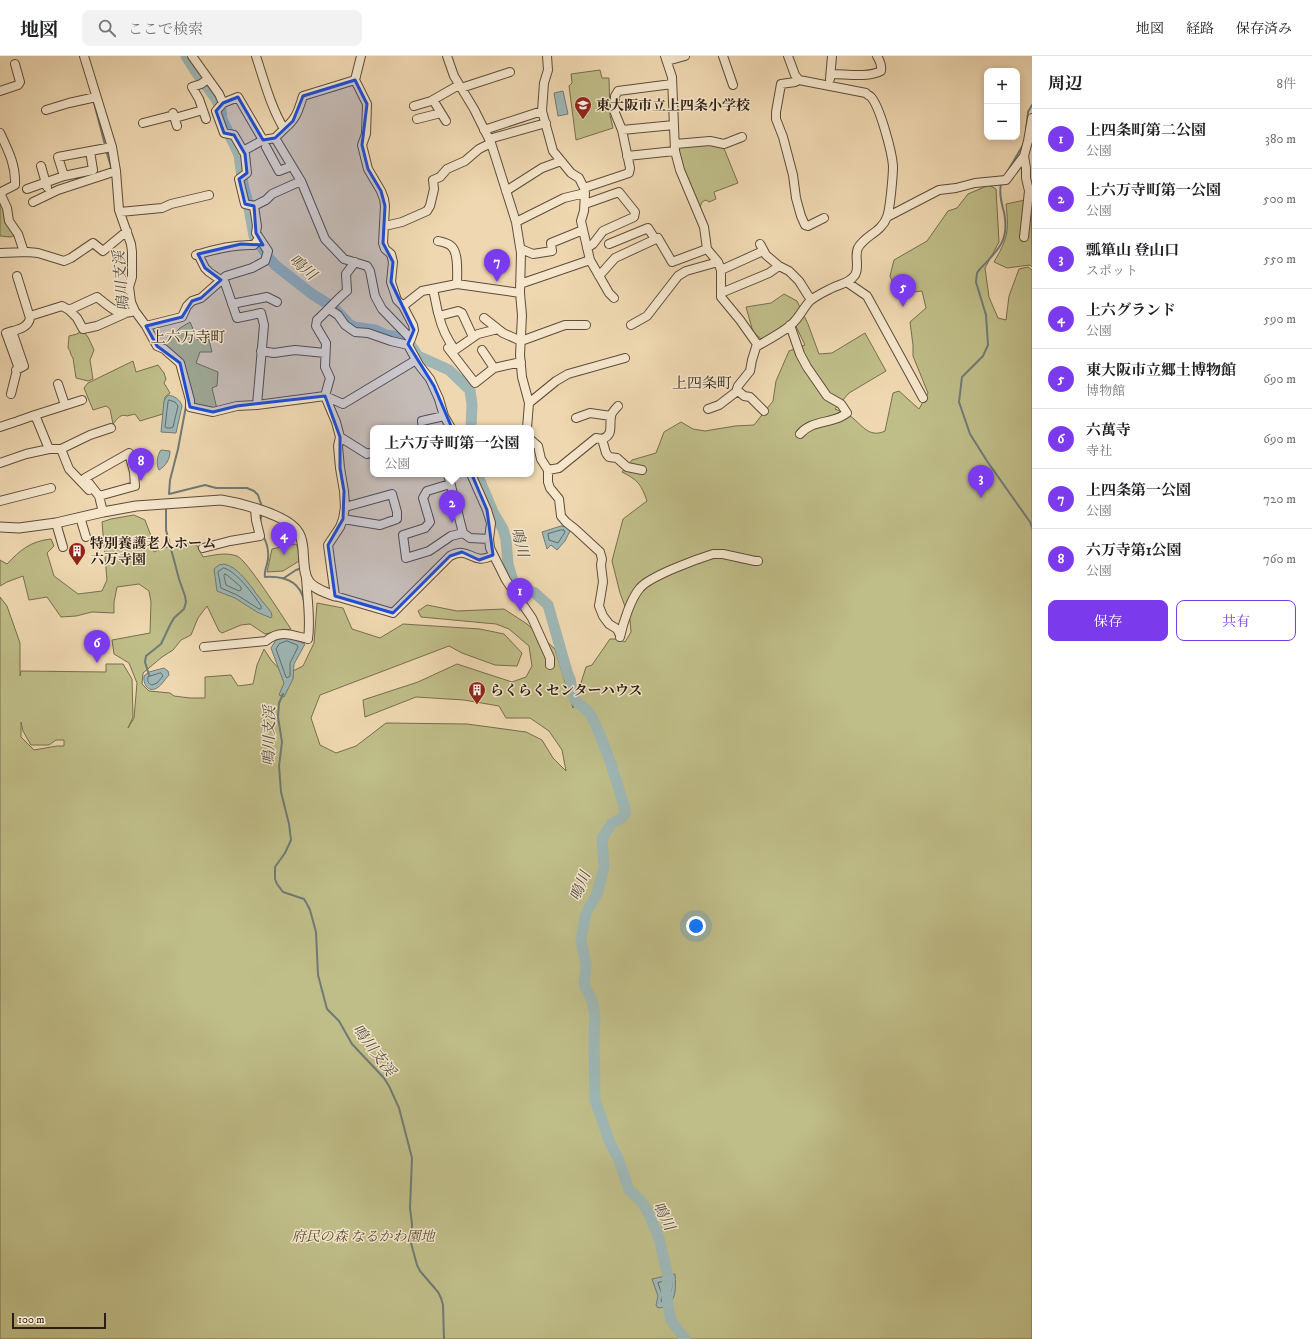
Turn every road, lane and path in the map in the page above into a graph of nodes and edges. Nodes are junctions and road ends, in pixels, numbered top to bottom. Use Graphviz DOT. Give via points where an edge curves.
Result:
graph roads {
  1 [pos="84,56"];
  2 [pos="202,56"];
  3 [pos="256,56"];
  4 [pos="361,56"];
  5 [pos="447,56"];
  6 [pos="547,56"];
  7 [pos="685,56"];
  8 [pos="724,56"];
  9 [pos="788,56"];
  10 [pos="832,56"];
  11 [pos="877,56"];
  12 [pos="193,58"];
  13 [pos="666,59"];
  14 [pos="15,64"];
  15 [pos="510,72"];
  16 [pos="831,74"];
  17 [pos="355,80"];
  18 [pos="799,80"];
  19 [pos="206,81"];
  20 [pos="672,84"];
  21 [pos="733,85"];
  22 [pos="830,86"];
  23 [pos="460,87"];
  24 [pos="0,92"];
  25 [pos="93,97"];
  26 [pos="433,100"];
  27 [pos="223,103"];
  28 [pos="414,106"];
  29 [pos="46,110"];
  30 [pos="203,110"];
  31 [pos="542,111"];
  32 [pos="441,113"];
  33 [pos="206,118"];
  34 [pos="1032,118"];
  35 [pos="417,119"];
  36 [pos="446,121"];
  37 [pos="144,123"];
  38 [pos="546,123"];
  39 [pos="674,125"];
  40 [pos="284,130"];
  41 [pos="484,130"];
  42 [pos="622,130"];
  43 [pos="0,133"];
  44 [pos="742,137"];
  45 [pos="275,138"];
  46 [pos="1030,139"];
  47 [pos="490,141"];
  48 [pos="264,144"];
  49 [pos="675,147"];
  50 [pos="108,148"];
  51 [pos="90,151"];
  52 [pos="243,151"];
  53 [pos="628,156"];
  54 [pos="1024,156"];
  55 [pos="561,161"];
  56 [pos="41,166"];
  57 [pos="292,166"];
  58 [pos="113,172"];
  59 [pos="64,176"];
  60 [pos="301,181"];
  61 [pos="45,182"];
  62 [pos="27,189"];
  63 [pos="506,191"];
  64 [pos="584,191"];
  65 [pos="50,194"];
  66 [pos="209,195"];
  67 [pos="32,202"];
  68 [pos="585,204"];
  69 [pos="254,206"];
  70 [pos="120,212"];
  71 [pos="887,217"];
  72 [pos="824,218"];
  73 [pos="516,222"];
  74 [pos="385,226"];
  75 [pos="583,230"];
  76 [pos="125,233"];
  77 [pos="1024,237"];
  78 [pos="655,239"];
  79 [pos="257,240"];
  80 [pos="438,240"];
  81 [pos="609,244"];
  82 [pos="587,248"];
  83 [pos="521,249"];
  84 [pos="707,249"];
  85 [pos="24,252"];
  86 [pos="0,254"];
  87 [pos="590,260"];
  88 [pos="355,262"];
  89 [pos="719,266"];
  90 [pos="779,266"];
  91 [pos="17,276"];
  92 [pos="599,276"];
  93 [pos="221,280"];
  94 [pos="848,283"];
  95 [pos="457,284"];
  96 [pos="433,289"];
  97 [pos="520,289"];
  98 [pos="721,293"];
  99 [pos="614,298"];
  100 [pos="811,300"];
  101 [pos="276,302"];
  102 [pos="232,304"];
  103 [pos="403,306"];
  104 [pos="331,307"];
  105 [pos="69,310"];
  106 [pos="131,310"];
  107 [pos="438,313"];
  108 [pos="30,316"];
  109 [pos="484,318"];
  110 [pos="586,325"];
  111 [pos="632,325"];
  112 [pos="790,325"];
  113 [pos="146,326"];
  114 [pos="498,329"];
  115 [pos="473,338"];
  116 [pos="521,341"];
  117 [pos="409,342"];
  118 [pos="757,344"];
  119 [pos="447,347"];
  120 [pos="482,350"];
  121 [pos="261,352"];
  122 [pos="326,353"];
  123 [pos="625,358"];
  124 [pos="416,360"];
  125 [pos="521,362"];
  126 [pos="494,368"];
  127 [pos="58,384"];
  128 [pos="737,390"];
  129 [pos="11,394"];
  130 [pos="325,396"];
  131 [pos="923,398"];
  132 [pos="82,400"];
  133 [pos="529,403"];
  134 [pos="257,404"];
  135 [pos="65,405"];
  136 [pos="618,406"];
  137 [pos="708,409"];
  138 [pos="764,411"];
  139 [pos="35,415"];
  140 [pos="444,416"];
  141 [pos="611,416"];
  142 [pos="576,418"];
  143 [pos="423,425"];
  144 [pos="449,425"];
  145 [pos="527,425"];
  146 [pos="0,427"];
  147 [pos="111,428"];
  148 [pos="800,434"];
  149 [pos="340,437"];
  150 [pos="602,439"];
  151 [pos="534,443"];
  152 [pos="49,449"];
  153 [pos="61,449"];
  154 [pos="370,453"];
  155 [pos="0,463"];
  156 [pos="548,470"];
  157 [pos="642,470"];
  158 [pos="449,477"];
  159 [pos="472,477"];
  160 [pos="450,484"];
  161 [pos="51,488"];
  162 [pos="99,496"];
  163 [pos="0,501"];
  164 [pos="345,507"];
  165 [pos="255,509"];
  166 [pos="101,512"];
  167 [pos="80,517"];
  168 [pos="343,519"];
  169 [pos="56,523"];
  170 [pos="0,527"];
  171 [pos="463,533"];
  172 [pos="86,537"];
  173 [pos="489,539"];
  174 [pos="63,547"];
  175 [pos="203,548"];
  176 [pos="493,555"];
  177 [pos="758,561"];
  178 [pos="306,577"];
  179 [pos="335,596"];
  180 [pos="204,647"];
  181 [pos="550,665"];
  1 -- 25 [label="street"];
  2 -- 12 [label="street"];
  3 -- 40 [label="street"];
  4 -- 17 [label="street"];
  5 -- 23 [label="street"];
  6 -- 31 [label="street" via="548,70 544,83"];
  7 -- 13 [label="street"];
  8 -- 21 [label="street"];
  9 -- 18 [label="street"];
  10 -- 16 [label="street"];
  11 -- 16 [label="street" via="882,67 876,73"];
  12 -- 19 [label="street"];
  13 -- 20 [label="street"];
  14 -- 24 [label="street" via="20,82"];
  15 -- 23 [label="street"];
  16 -- 22 [label="street"];
  17 -- 40 [label="street" via="303,96 293,121"];
  17 -- 74 [label="street" via="367,104 366,134 362,144 368,169 382,191"];
  18 -- 22 [label="street"];
  18 -- 72 [label="street" via="781,84 776,119 783,137 805,225"];
  19 -- 27 [label="street" via="219,94"];
  19 -- 30 [label="street" via="192,87"];
  20 -- 39 [label="street"];
  20 -- 42 [label="street" via="618,91 615,96 615,113"];
  22 -- 71 [label="street" via="866,93 876,107 893,166"];
  23 -- 26 [label="street"];
  23 -- 41 [label="street"];
  25 -- 29 [label="street"];
  25 -- 50 [label="street"];
  26 -- 28 [label="street"];
  26 -- 32 [label="street"];
  27 -- 48 [label="street" via="238,97"];
  27 -- 52 [label="street" via="216,111 224,133 234,135"];
  30 -- 33 [label="street"];
  30 -- 37 [label="street"];
  31 -- 38 [label="street"];
  31 -- 41 [label="street"];
  32 -- 35 [label="street"];
  32 -- 36 [label="street"];
  34 -- 46 [label="street"];
  38 -- 47 [label="street"];
  38 -- 55 [label="street" via="553,151"];
  39 -- 42 [label="street"];
  39 -- 49 [label="street"];
  40 -- 45 [label="street"];
  41 -- 47 [label="street"];
  42 -- 53 [label="street"];
  43 -- 85 [label="street" via="9,151 15,180 15,185 3,191 1,195 9,221 18,234"];
  44 -- 49 [label="street" via="724,144 710,140"];
  45 -- 48 [label="street"];
  45 -- 57 [label="street"];
  46 -- 54 [label="street"];
  47 -- 63 [label="street"];
  47 -- 74 [label="street" via="465,161 447,169 434,180 427,211"];
  48 -- 52 [label="street"];
  48 -- 57 [label="street" via="280,172"];
  49 -- 53 [label="street"];
  49 -- 84 [label="street" via="680,170 704,227"];
  50 -- 51 [label="street"];
  50 -- 58 [label="street"];
  51 -- 59 [label="street" via="93,170"];
  51 -- 59 [label="street" via="58,157"];
  52 -- 69 [label="street" via="247,173 239,179 245,204"];
  53 -- 64 [label="street" via="629,173"];
  54 -- 71 [label="street" via="1006,180 939,190"];
  54 -- 77 [label="street" via="1028,191"];
  55 -- 63 [label="street" via="542,168"];
  55 -- 64 [label="street" via="579,178"];
  56 -- 61 [label="street"];
  57 -- 60 [label="street"];
  58 -- 65 [label="street"];
  58 -- 70 [label="street"];
  59 -- 61 [label="street"];
  60 -- 69 [label="street" via="272,194"];
  60 -- 88 [label="street" via="325,239 344,258"];
  61 -- 62 [label="street"];
  61 -- 65 [label="street"];
  63 -- 73 [label="street"];
  64 -- 68 [label="street"];
  64 -- 73 [label="street"];
  65 -- 67 [label="street"];
  66 -- 70 [label="street" via="162,208"];
  68 -- 75 [label="street" via="581,221"];
  68 -- 82 [label="street" via="620,192 635,212 634,217 603,231"];
  69 -- 79 [label="street"];
  70 -- 76 [label="street"];
  71 -- 94 [label="street" via="878,231 862,242 857,250 858,268"];
  73 -- 83 [label="street"];
  74 -- 103 [label="street" via="383,243 393,262 391,282 397,300"];
  75 -- 82 [label="street"];
  75 -- 83 [label="street" via="551,243 552,251 533,254"];
  76 -- 85 [label="street" via="103,251 93,243 64,261 38,253"];
  76 -- 106 [label="street" via="132,252 132,277 129,287"];
  78 -- 81 [label="street" via="648,228"];
  78 -- 84 [label="street" via="658,238 672,262"];
  78 -- 92 [label="street" via="615,258"];
  79 -- 93 [label="street" via="268,251 265,261"];
  79 -- 93 [label="street" via="197,254 205,268"];
  80 -- 95 [label="street" via="451,246 455,251"];
  82 -- 87 [label="street"];
  83 -- 97 [label="street"];
  84 -- 89 [label="street"];
  85 -- 86 [label="street"];
  87 -- 92 [label="street"];
  87 -- 97 [label="street"];
  88 -- 104 [label="street" via="346,274 348,292"];
  88 -- 117 [label="street" via="367,266 370,270 375,296 382,310"];
  89 -- 90 [label="street" via="761,247"];
  89 -- 98 [label="street"];
  89 -- 111 [label="street" via="686,271 678,276 647,316"];
  90 -- 98 [label="street" via="769,273"];
  90 -- 100 [label="street" via="799,281"];
  91 -- 108 [label="street"];
  92 -- 99 [label="street"];
  93 -- 102 [label="street" via="225,283"];
  93 -- 113 [label="street" via="201,298 192,301 182,317"];
  94 -- 100 [label="street" via="831,288"];
  94 -- 131 [label="street" via="867,296"];
  95 -- 96 [label="street"];
  95 -- 97 [label="street"];
  96 -- 103 [label="street" via="422,291"];
  96 -- 107 [label="street"];
  97 -- 116 [label="street"];
  98 -- 118 [label="street" via="722,299"];
  100 -- 112 [label="street"];
  101 -- 102 [label="street" via="267,297"];
  102 -- 121 [label="street" via="237,318 261,313 264,325"];
  103 -- 117 [label="street" via="414,330"];
  104 -- 117 [label="street" via="345,325 355,332 368,333 391,341"];
  104 -- 122 [label="street" via="317,320 316,326 326,342"];
  105 -- 106 [label="street" via="98,298 115,311"];
  105 -- 106 [label="street" via="83,329 97,326"];
  105 -- 108 [label="street" via="62,306"];
  106 -- 113 [label="street"];
  108 -- 129 [label="street" via="26,326 6,333 18,366"];
  109 -- 114 [label="street"];
  110 -- 116 [label="street" via="565,325"];
  112 -- 118 [label="street"];
  112 -- 148 [label="street" via="807,367 828,396 841,404 847,413 816,423"];
  113 -- 134 [label="street" via="157,346 180,363 190,408 213,412"];
  114 -- 115 [label="street" via="478,334"];
  114 -- 116 [label="street"];
  115 -- 115 [label="street" via="455,350 448,342 439,316 458,311 462,313"];
  116 -- 125 [label="street"];
  117 -- 124 [label="street"];
  118 -- 128 [label="street" via="750,370"];
  119 -- 126 [label="street" via="475,383"];
  120 -- 126 [label="street"];
  121 -- 122 [label="street" via="295,350"];
  121 -- 134 [label="street"];
  122 -- 130 [label="street" via="325,367 330,378"];
  123 -- 133 [label="street" via="568,374"];
  124 -- 130 [label="street" via="343,404"];
  124 -- 140 [label="street" via="430,379 440,399"];
  125 -- 126 [label="street"];
  125 -- 133 [label="street"];
  127 -- 135 [label="street"];
  128 -- 137 [label="street" via="719,405"];
  128 -- 138 [label="street" via="750,397"];
  130 -- 134 [label="street"];
  130 -- 149 [label="street"];
  132 -- 135 [label="street"];
  133 -- 145 [label="street"];
  135 -- 139 [label="street"];
  136 -- 141 [label="street"];
  139 -- 146 [label="street"];
  139 -- 152 [label="street"];
  140 -- 143 [label="street" via="422,421"];
  140 -- 144 [label="street"];
  141 -- 142 [label="street" via="590,413"];
  141 -- 150 [label="street" via="611,431"];
  147 -- 153 [label="street" via="90,434"];
  149 -- 154 [label="street" via="367,454"];
  149 -- 164 [label="street" via="338,446"];
  150 -- 156 [label="street" via="596,438 559,468"];
  150 -- 157 [label="street" via="609,457 617,458 627,467"];
  151 -- 156 [label="street" via="538,446 541,459"];
  152 -- 153 [label="street"];
  152 -- 155 [label="street"];
  153 -- 166 [label="street" via="69,469 93,496"];
  156 -- 177 [label="street" via="548,482 559,498 561,516 600,552 603,582 599,606 603,616 617,629 620,637 634,598 640,588 652,579 713,554"];
  158 -- 160 [label="street"];
  159 -- 173 [label="street" via="491,523"];
  160 -- 171 [label="street"];
  160 -- 171 [label="street" via="427,491 423,498 430,522 425,528 403,535 406,558 429,551 451,536"];
  161 -- 163 [label="street"];
  162 -- 162 [label="street" via="85,478 129,453 135,486"];
  162 -- 166 [label="street"];
  164 -- 168 [label="street"];
  164 -- 168 [label="street" via="392,494 397,519 380,525"];
  165 -- 166 [label="street" via="221,500 146,505"];
  165 -- 175 [label="street" via="260,536"];
  165 -- 178 [label="street" via="286,520 294,526 302,542"];
  166 -- 167 [label="street"];
  167 -- 169 [label="street"];
  167 -- 172 [label="street"];
  168 -- 179 [label="street" via="328,546"];
  169 -- 170 [label="street" via="19,528"];
  169 -- 174 [label="street"];
  171 -- 173 [label="street" via="470,538"];
  173 -- 176 [label="street"];
  176 -- 179 [label="street" via="479,560 462,552 455,553 393,613"];
  176 -- 181 [label="street" via="532,618 550,658"];
  178 -- 179 [label="street" via="318,590"];
  178 -- 180 [label="street" via="308,639 280,633 266,641"];
}
